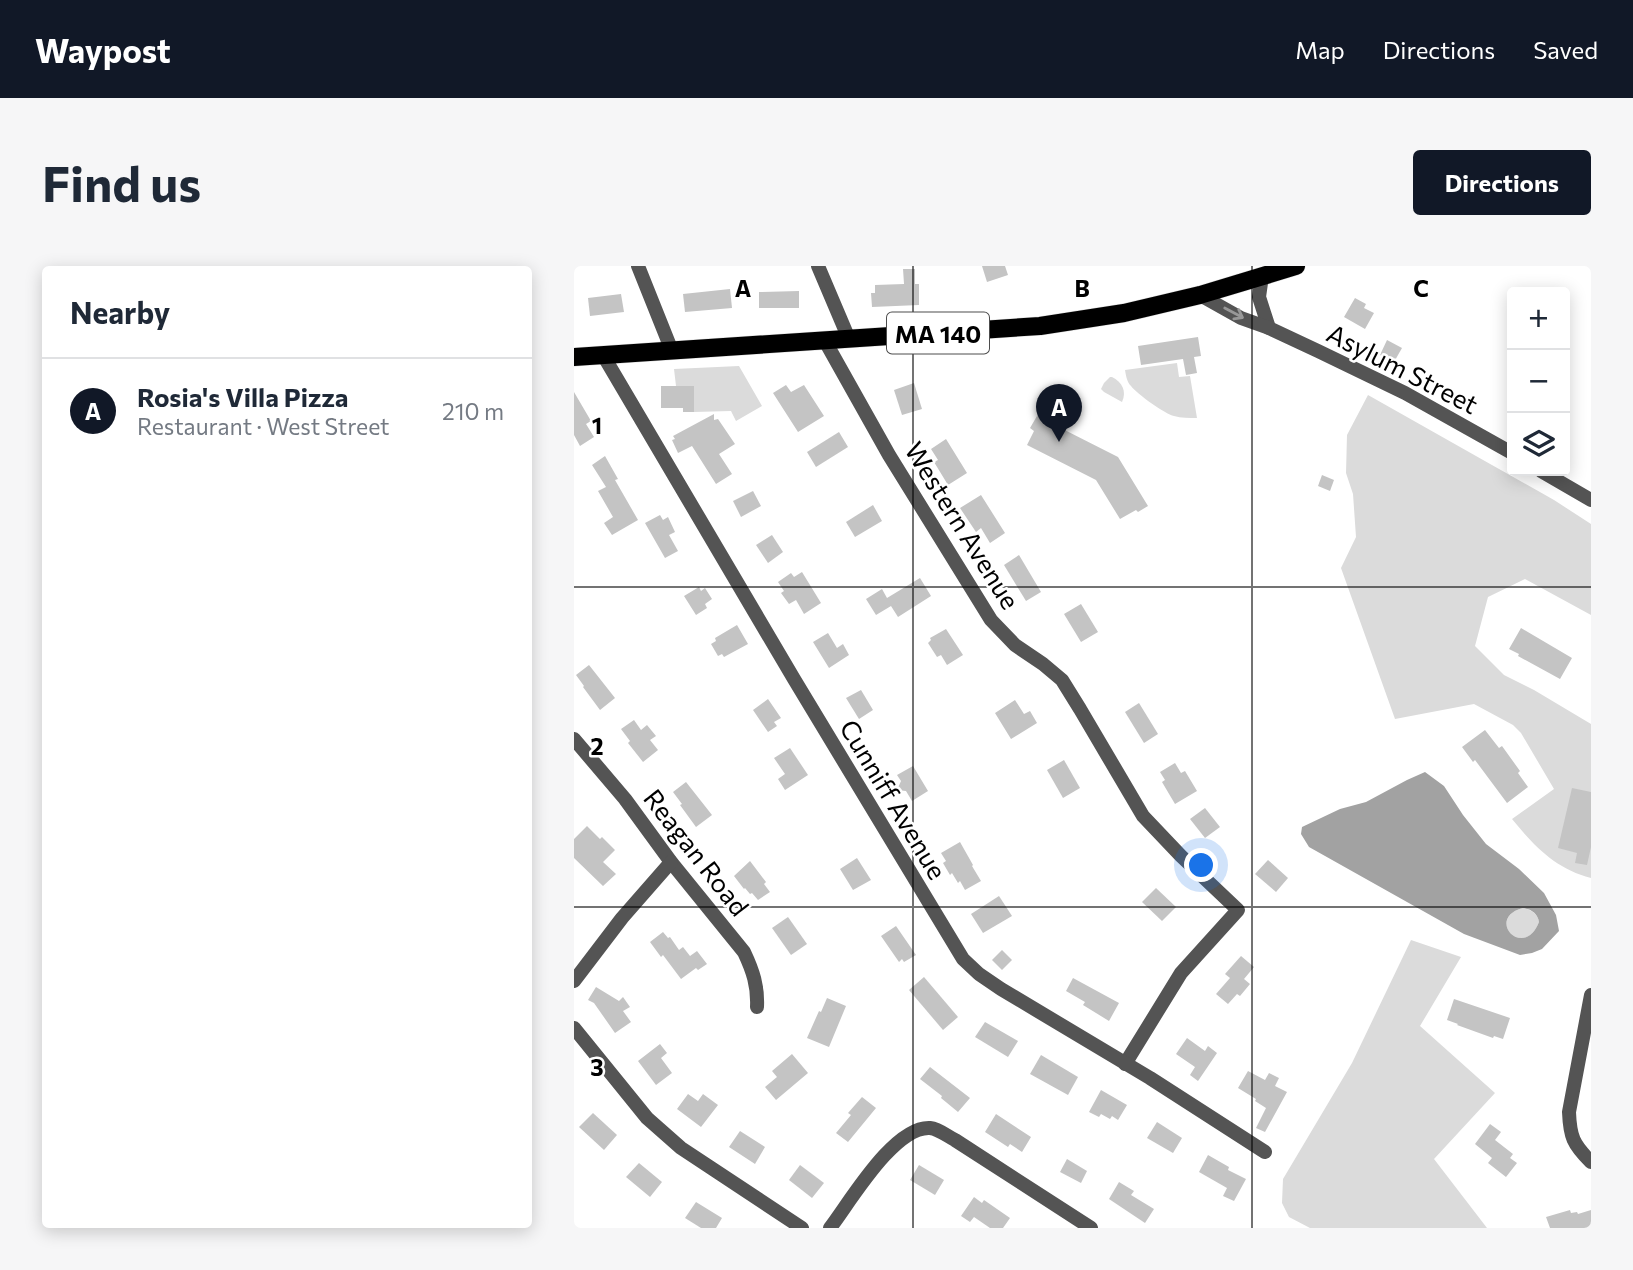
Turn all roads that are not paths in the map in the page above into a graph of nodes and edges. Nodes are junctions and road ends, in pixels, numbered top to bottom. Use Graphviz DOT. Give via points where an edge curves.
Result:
graph roads {
  1 [pos="638,266"];
  2 [pos="818,266"];
  3 [pos="1296,266"];
  4 [pos="1262,276"];
  5 [pos="1200,295"];
  6 [pos="1269,328"];
  7 [pos="849,339"];
  8 [pos="825,341"];
  9 [pos="672,351"];
  10 [pos="603,355"];
  11 [pos="574,357"];
  12 [pos="1507,450"];
  13 [pos="1550,476"];
  14 [pos="1591,500"];
  15 [pos="574,739"];
  16 [pos="671,862"];
  17 [pos="574,981"];
  18 [pos="1591,995"];
  19 [pos="757,1007"];
  20 [pos="574,1028"];
  21 [pos="1125,1064"];
  22 [pos="1265,1152"];
  23 [pos="1591,1162"];
  24 [pos="802,1228"];
  25 [pos="831,1228"];
  26 [pos="1091,1228"];
  1 -- 9 [label="street"];
  2 -- 7 [label="street"];
  3 -- 4 [label="main road, MA 140"];
  4 -- 5 [label="main road, MA 140"];
  4 -- 6 [label="street" via="1259,298"];
  5 -- 6 [label="street, Asylum Street, one-way"];
  5 -- 7 [label="main road, MA 140" via="1040,326"];
  6 -- 12 [label="street, Asylum Street" via="1405,393"];
  7 -- 8 [label="main road, MA 140"];
  8 -- 9 [label="main road, MA 140"];
  8 -- 21 [label="street, Western Avenue" via="889,456 991,620 1062,680 1143,816 1238,910 1181,974"];
  9 -- 10 [label="main road, MA 140"];
  10 -- 11 [label="main road, MA 140"];
  10 -- 21 [label="street, Cunniff Avenue" via="957,952 1001,989"];
  13 -- 14 [label="street"];
  15 -- 16 [label="street, Reagan Road"];
  16 -- 17 [label="street"];
  16 -- 19 [label="street, Reagan Road" via="744,953 757,984"];
  18 -- 23 [label="street" via="1569,1112 1573,1140"];
  20 -- 24 [label="street" via="648,1118 681,1148"];
  21 -- 22 [label="street, Cunniff Avenue"];
  25 -- 26 [label="street" via="894,1146 927,1128 955,1140"];
}
